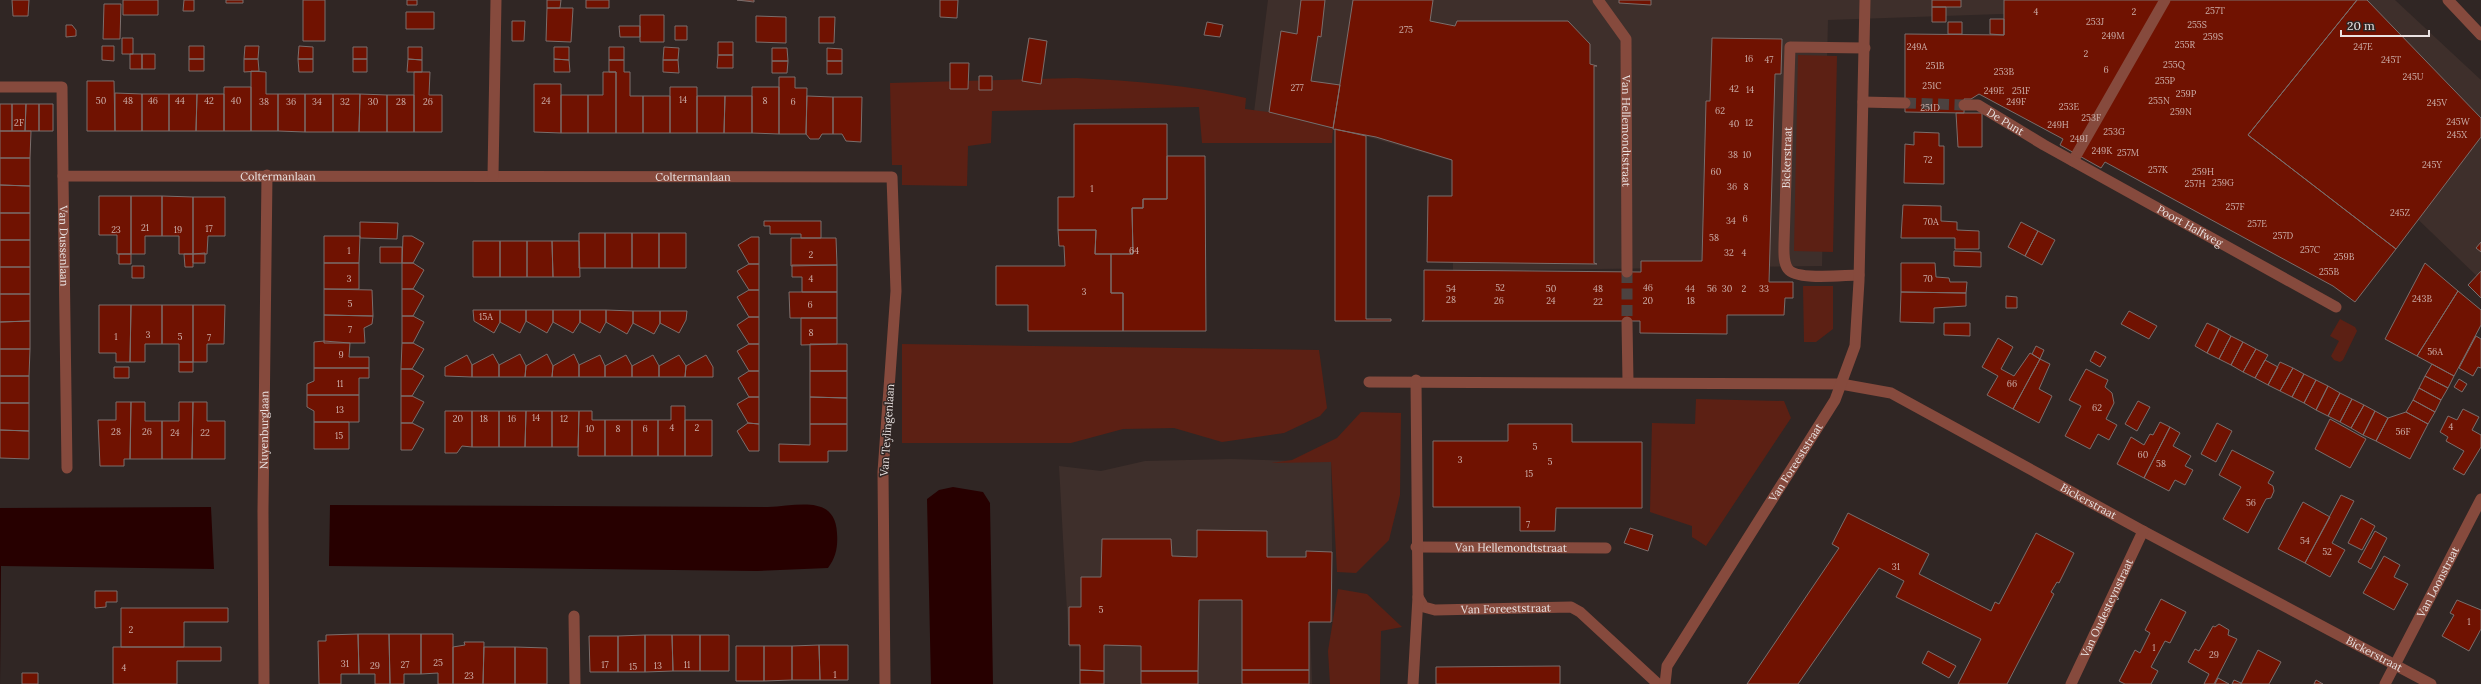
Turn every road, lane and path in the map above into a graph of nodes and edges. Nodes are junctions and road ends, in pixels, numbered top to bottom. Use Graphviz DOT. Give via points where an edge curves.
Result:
graph roads {
  1 [pos="496,0"];
  2 [pos="1598,0"];
  3 [pos="1865,0"];
  4 [pos="2165,0"];
  5 [pos="2448,0"];
  6 [pos="2481,35"];
  7 [pos="1864,48"];
  8 [pos="0,87"];
  9 [pos="1863,102"];
  10 [pos="1905,103"];
  11 [pos="1964,105"];
  12 [pos="2044,145"];
  13 [pos="2073,161"];
  14 [pos="267,175"];
  15 [pos="63,176"];
  16 [pos="493,176"];
  17 [pos="892,177"];
  18 [pos="1627,272"];
  19 [pos="1859,275"];
  20 [pos="2336,307"];
  21 [pos="1627,322"];
  22 [pos="1416,380"];
  23 [pos="1369,382"];
  24 [pos="1628,382"];
  25 [pos="1841,384"];
  26 [pos="67,468"];
  27 [pos="2481,499"];
  28 [pos="2143,531"];
  29 [pos="1416,547"];
  30 [pos="1606,548"];
  31 [pos="1418,597"];
  32 [pos="574,616"];
  33 [pos="2395,666"];
  34 [pos="264,684"];
  35 [pos="575,684"];
  36 [pos="886,684"];
  37 [pos="1413,684"];
  38 [pos="1658,684"];
  39 [pos="1665,684"];
  40 [pos="2071,684"];
  41 [pos="2384,684"];
  42 [pos="2431,684"];
  1 -- 16 [label="street"];
  2 -- 18 [label="street, Van Hellemondtstraat" via="1626,39"];
  3 -- 7 [label="street"];
  4 -- 13 [label="street"];
  5 -- 6 [label="street"];
  7 -- 9 [label="street"];
  7 -- 19 [label="street, Bickerstraat" via="1790,47 1784,244 1785,264 1797,276"];
  8 -- 15 [label="street, Van Dussenlaan" via="62,87"];
  9 -- 10 [label="street"];
  9 -- 19 [label="street"];
  11 -- 12 [label="street, De Punt" via="1978,105"];
  12 -- 13 [label="street, Poort Halfweg"];
  13 -- 20 [label="street, Poort Halfweg"];
  14 -- 15 [label="street, Coltermanlaan"];
  14 -- 16 [label="street, Coltermanlaan"];
  14 -- 34 [label="street, Nuyenburglaan" via="262,511"];
  15 -- 26 [label="street, Van Dussenlaan"];
  16 -- 17 [label="street, Coltermanlaan"];
  17 -- 36 [label="street, Van Teylingenlaan" via="896,292 883,472"];
  19 -- 25 [label="street" via="1855,346"];
  21 -- 24 [label="street"];
  22 -- 23 [label="street"];
  22 -- 24 [label="street"];
  22 -- 29 [label="street"];
  24 -- 25 [label="street"];
  25 -- 28 [label="street, Bickerstraat" via="1891,393"];
  25 -- 39 [label="street, Van Foreeststraat" via="1835,400 1811,441 1667,666"];
  27 -- 33 [label="street, Van Loonstraat"];
  28 -- 33 [label="street, Bickerstraat"];
  28 -- 40 [label="street, Van Oudesteynstraat"];
  29 -- 30 [label="street, Van Hellemondtstraat"];
  29 -- 31 [label="street"];
  31 -- 37 [label="street"];
  31 -- 38 [label="street, Van Foreeststraat" via="1424,607 1435,610 1566,607 1576,609"];
  32 -- 35 [label="street"];
  33 -- 41 [label="street, Van Loonstraat"];
  33 -- 42 [label="street, Bickerstraat"];
}
